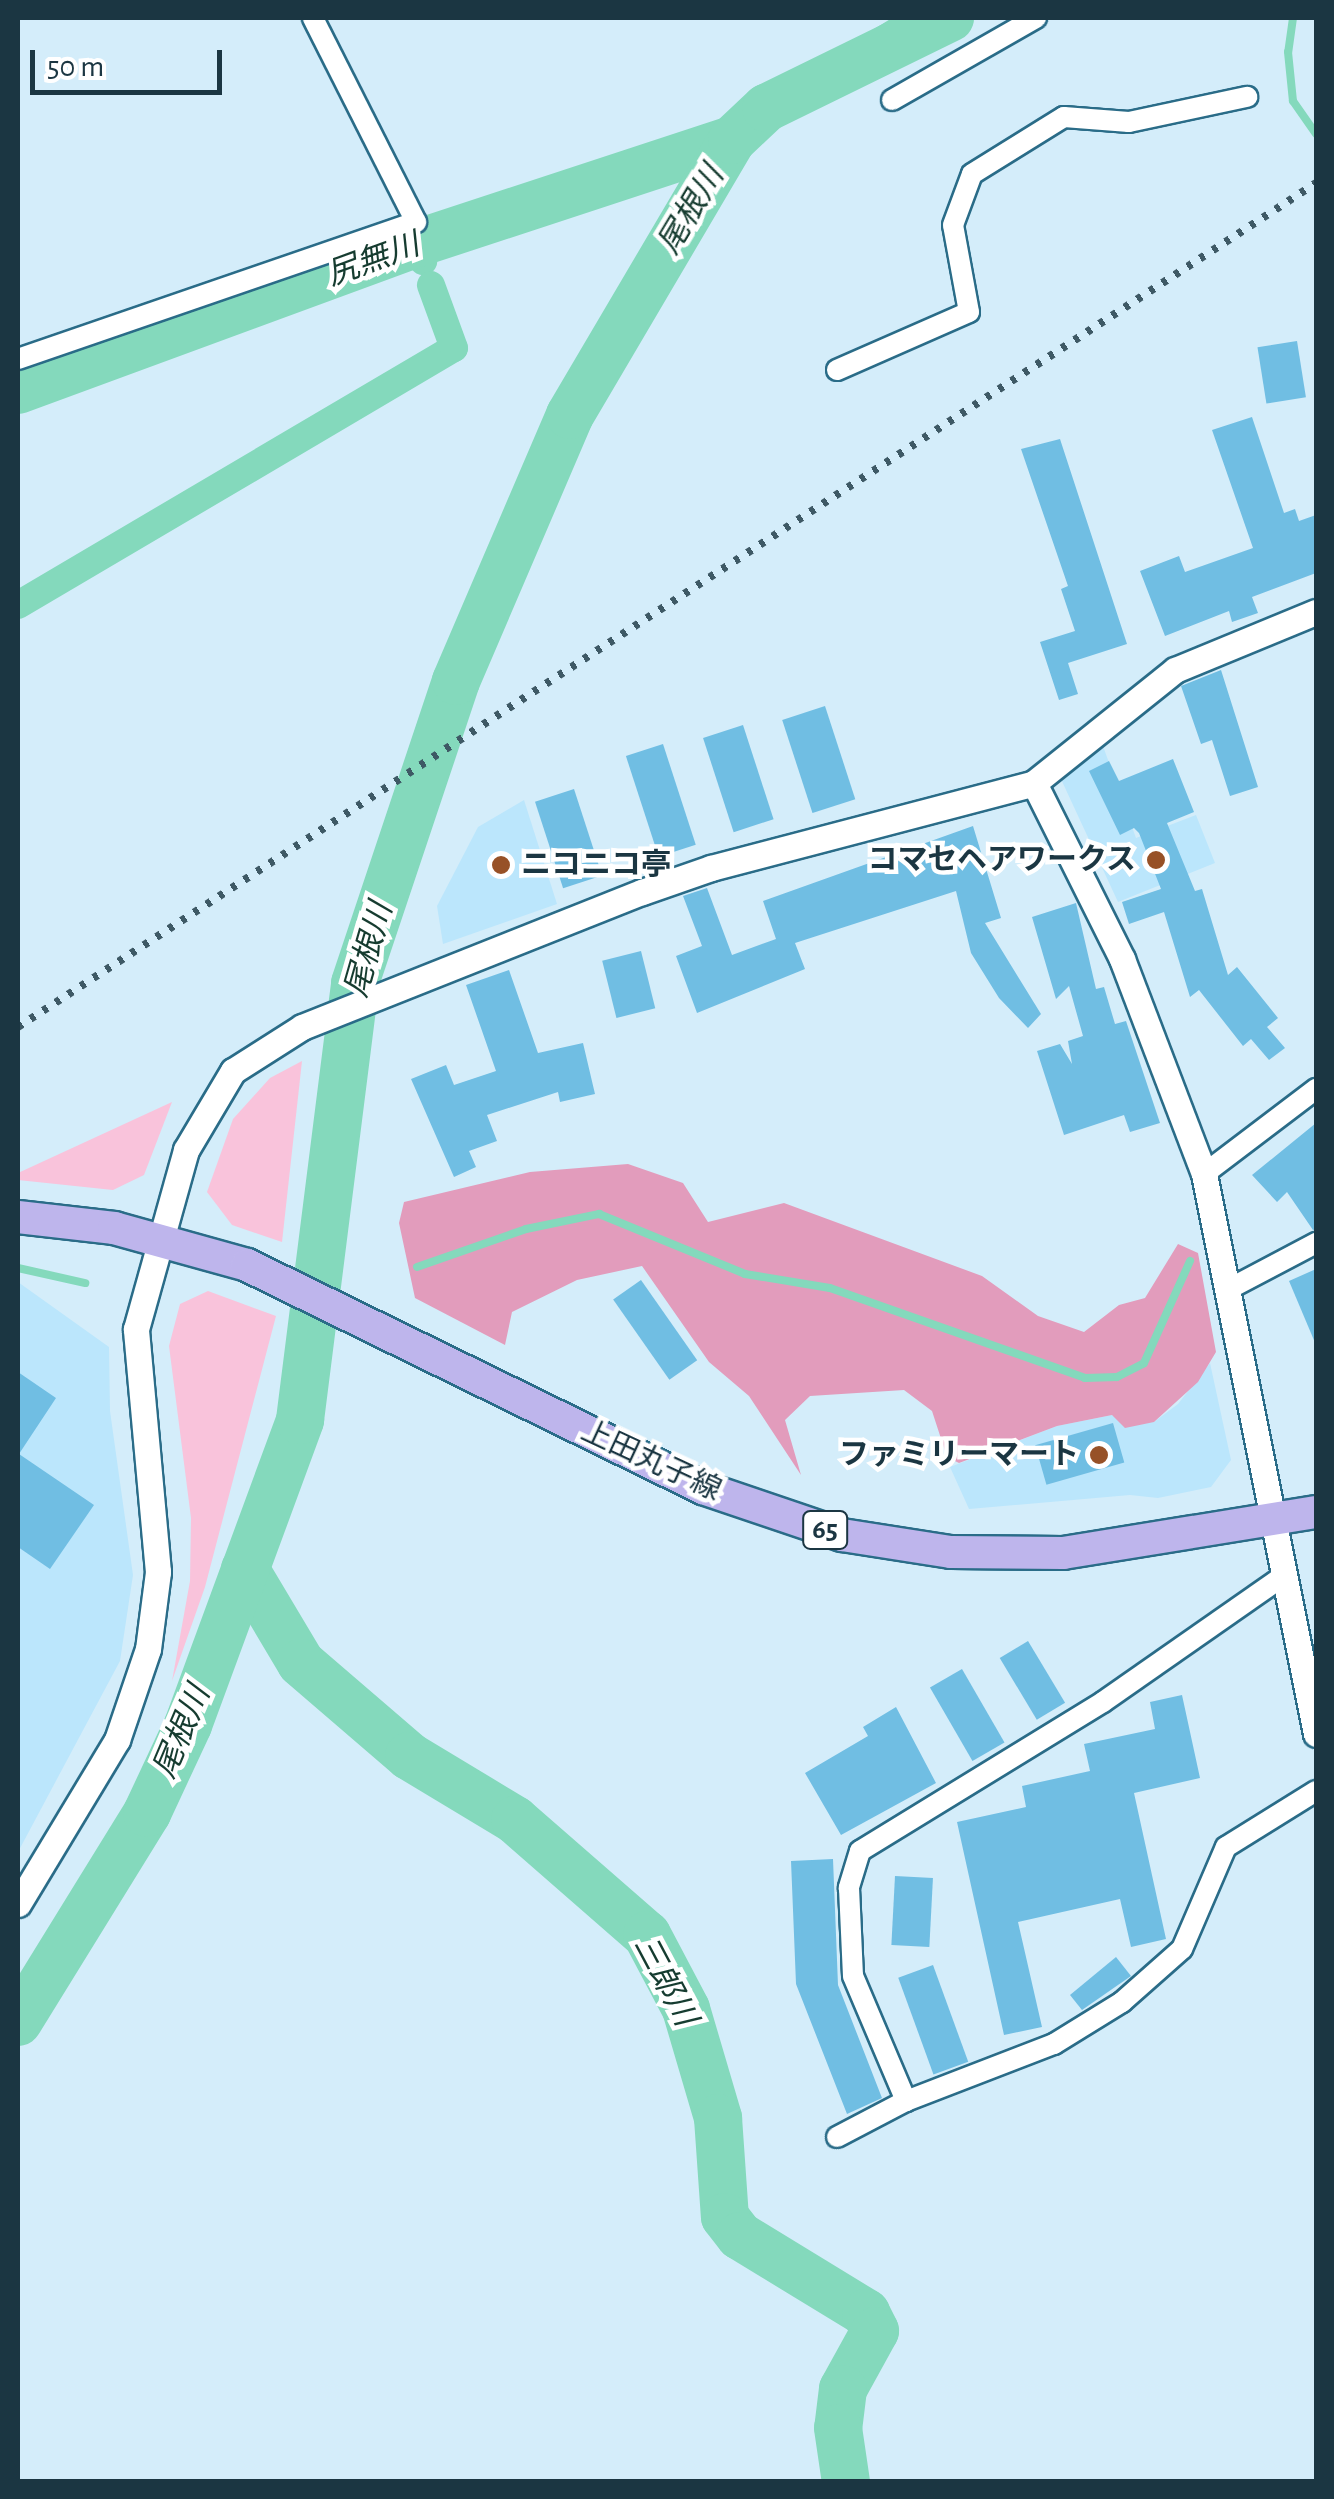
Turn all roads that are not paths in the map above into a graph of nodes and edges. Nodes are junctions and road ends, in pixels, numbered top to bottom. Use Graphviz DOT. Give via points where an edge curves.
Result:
graph roads {
  1 [pos="313,18"];
  2 [pos="1036,18"];
  3 [pos="1246,97"];
  4 [pos="892,100"];
  5 [pos="18,359"];
  6 [pos="836,370"];
  7 [pos="1316,612"];
  8 [pos="1034,783"];
  9 [pos="1316,1089"];
  10 [pos="1204,1174"];
  11 [pos="18,1217"];
  12 [pos="158,1239"];
  13 [pos="1316,1243"];
  14 [pos="1227,1290"];
  15 [pos="1316,1512"];
  16 [pos="1272,1522"];
  17 [pos="1282,1577"];
  18 [pos="1316,1734"];
  19 [pos="1316,1790"];
  20 [pos="18,1904"];
  21 [pos="906,2100"];
  22 [pos="837,2137"];
  1 -- 5 [label="street" via="416,222"];
  2 -- 4 [label="street"];
  3 -- 6 [label="street" via="1129,122 1064,117 972,174 953,225 968,312"];
  7 -- 8 [label="street" via="1175,670"];
  8 -- 10 [label="street" via="1116,944"];
  8 -- 12 [label="street" via="711,868 264,1046 220,1087 196,1124"];
  9 -- 10 [label="street"];
  10 -- 14 [label="street"];
  11 -- 12 [label="main road, 上田丸子線 / 65"];
  12 -- 16 [label="main road, 上田丸子線 / 65" via="281,1279 703,1488 842,1535 951,1552 1030,1554 1107,1549"];
  12 -- 20 [label="street" via="136,1330 158,1572 148,1649 117,1740"];
  13 -- 14 [label="street"];
  14 -- 16 [label="street"];
  15 -- 16 [label="main road, 上田丸子線 / 65"];
  16 -- 17 [label="street"];
  17 -- 18 [label="street"];
  17 -- 21 [label="street" via="1103,1702 860,1850 849,1888 852,1976"];
  19 -- 21 [label="street" via="1226,1846 1182,1949 1122,2002 1054,2044"];
  21 -- 22 [label="street"];
}
